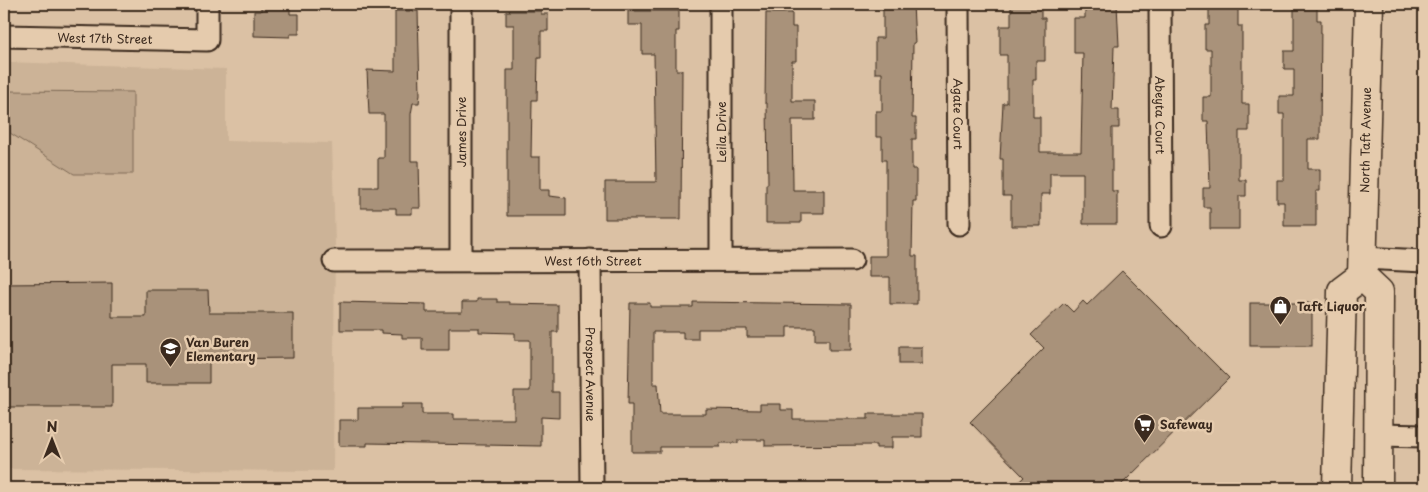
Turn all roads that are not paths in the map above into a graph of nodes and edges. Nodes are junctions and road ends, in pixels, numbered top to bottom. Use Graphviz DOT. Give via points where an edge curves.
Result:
graph roads {
  1 [pos="207,4"];
  2 [pos="461,4"];
  3 [pos="721,4"];
  4 [pos="958,4"];
  5 [pos="1160,4"];
  6 [pos="1369,4"];
  7 [pos="4,36"];
  8 [pos="959,224"];
  9 [pos="1160,226"];
  10 [pos="461,260"];
  11 [pos="590,260"];
  12 [pos="721,260"];
  13 [pos="852,260"];
  14 [pos="334,261"];
  15 [pos="1424,261"];
  16 [pos="1362,267"];
  17 [pos="1379,435"];
  18 [pos="1424,436"];
  19 [pos="592,488"];
  20 [pos="1337,488"];
  21 [pos="1378,488"];
  1 -- 7 [label="street, West 17th Street" via="207,40"];
  2 -- 10 [label="street, James Drive"];
  3 -- 12 [label="street, Leila Drive"];
  4 -- 8 [label="street, Agate Court"];
  5 -- 9 [label="street, Abeyta Court"];
  6 -- 16 [label="main road, North Taft Avenue"];
  10 -- 11 [label="street, West 16th Street"];
  10 -- 14 [label="street, West 16th Street"];
  11 -- 12 [label="street, West 16th Street"];
  11 -- 19 [label="street, Prospect Avenue"];
  12 -- 13 [label="street, West 16th Street"];
  15 -- 16 [label="street"];
  16 -- 17 [label="main road" via="1379,292"];
  16 -- 20 [label="main road" via="1342,291"];
  17 -- 18 [label="street"];
  17 -- 21 [label="main road"];
}
